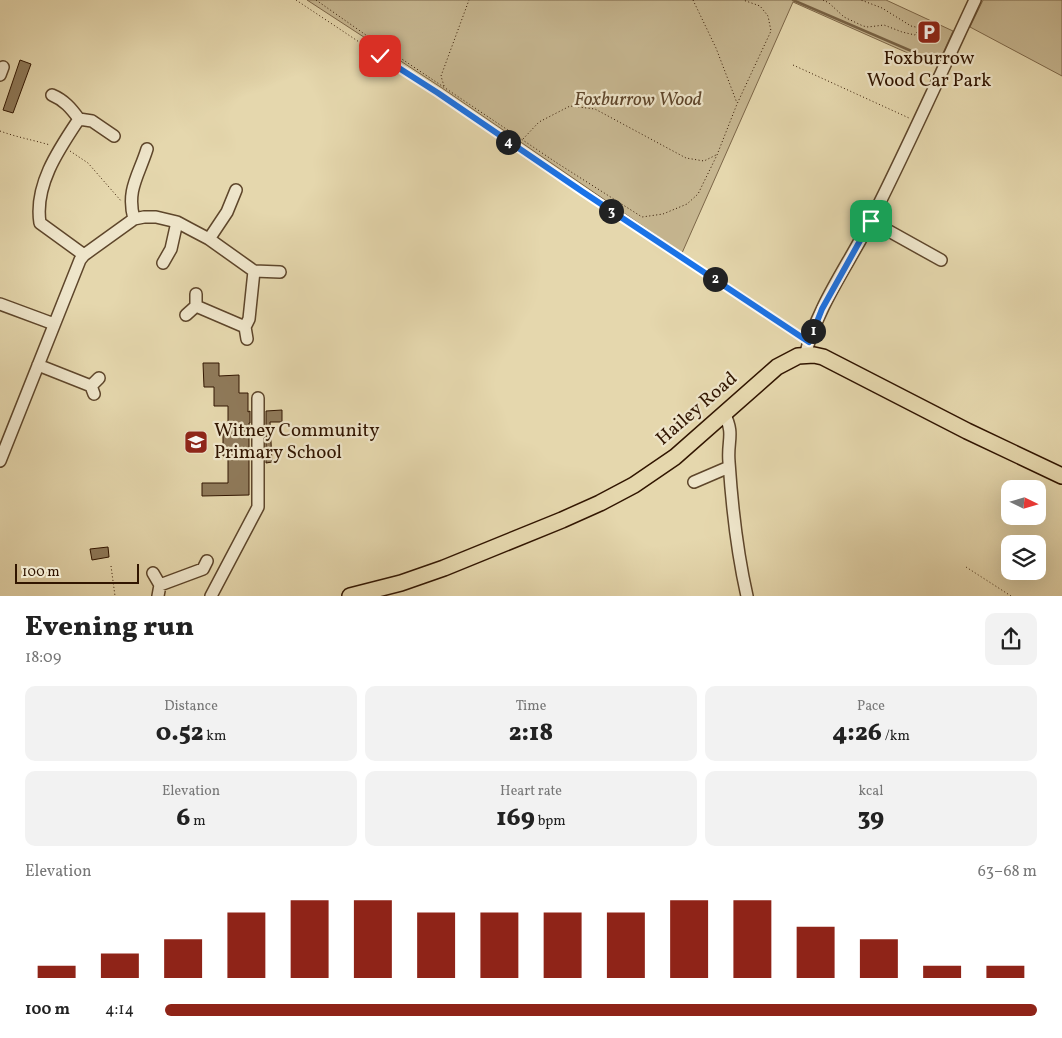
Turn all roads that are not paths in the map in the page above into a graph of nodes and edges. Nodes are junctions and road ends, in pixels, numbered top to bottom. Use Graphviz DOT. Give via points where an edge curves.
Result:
graph roads {
  1 [pos="975,0"];
  2 [pos="52,95"];
  3 [pos="79,119"];
  4 [pos="114,136"];
  5 [pos="147,149"];
  6 [pos="236,190"];
  7 [pos="133,214"];
  8 [pos="871,221"];
  9 [pos="177,222"];
  10 [pos="209,239"];
  11 [pos="84,255"];
  12 [pos="941,260"];
  13 [pos="163,263"];
  14 [pos="254,270"];
  15 [pos="280,272"];
  16 [pos="0,304"];
  17 [pos="186,315"];
  18 [pos="54,324"];
  19 [pos="245,327"];
  20 [pos="247,340"];
  21 [pos="807,349"];
  22 [pos="38,365"];
  23 [pos="94,386"];
  24 [pos="258,398"];
  25 [pos="724,413"];
  26 [pos="0,462"];
  27 [pos="729,467"];
  28 [pos="1062,476"];
  29 [pos="694,482"];
  30 [pos="207,561"];
  31 [pos="153,573"];
  32 [pos="159,590"];
  33 [pos="211,596"];
  34 [pos="350,596"];
  35 [pos="747,596"];
  1 -- 8 [label="street"];
  2 -- 3 [label="street" via="68,105"];
  3 -- 4 [label="street" via="92,121"];
  3 -- 11 [label="street" via="54,157 43,187 36,224"];
  5 -- 7 [label="street" via="132,187"];
  6 -- 10 [label="street" via="227,212"];
  7 -- 9 [label="street"];
  7 -- 11 [label="street"];
  8 -- 12 [label="street"];
  8 -- 21 [label="street" via="822,309"];
  9 -- 10 [label="street"];
  9 -- 13 [label="street" via="171,249"];
  10 -- 14 [label="street"];
  11 -- 18 [label="street"];
  14 -- 15 [label="street"];
  14 -- 19 [label="street" via="249,319"];
  16 -- 18 [label="street"];
  17 -- 19 [label="street" via="196,300"];
  18 -- 22 [label="street"];
  19 -- 20 [label="street"];
  21 -- 25 [label="main road, Hailey Road" via="777,367"];
  21 -- 28 [label="main road, Hailey Road"];
  22 -- 23 [label="street"];
  22 -- 26 [label="street"];
  24 -- 33 [label="street" via="258,507"];
  25 -- 27 [label="street" via="730,426"];
  25 -- 34 [label="main road, Hailey Road" via="675,456 634,485 600,503 444,568"];
  27 -- 29 [label="street"];
  27 -- 35 [label="street" via="738,560"];
  30 -- 32 [label="street" via="203,569"];
  31 -- 32 [label="street"];
}
